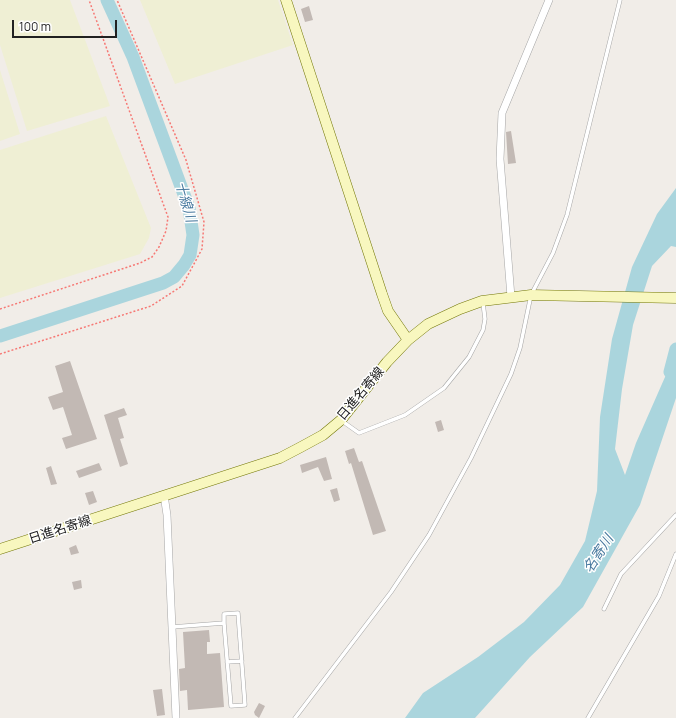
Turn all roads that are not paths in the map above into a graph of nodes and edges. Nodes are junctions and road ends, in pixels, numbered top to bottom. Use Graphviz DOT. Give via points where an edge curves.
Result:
graph roads {
  1 [pos="286,0"];
  2 [pos="549,0"];
  3 [pos="620,0"];
  4 [pos="531,295"];
  5 [pos="511,297"];
  6 [pos="676,298"];
  7 [pos="482,301"];
  8 [pos="408,340"];
  9 [pos="341,420"];
  10 [pos="164,495"];
  11 [pos="676,515"];
  12 [pos="0,549"];
  13 [pos="676,554"];
  14 [pos="604,609"];
  15 [pos="224,623"];
  16 [pos="172,627"];
  17 [pos="242,661"];
  18 [pos="228,662"];
  19 [pos="176,718"];
  20 [pos="294,718"];
  21 [pos="588,718"];
  1 -- 8 [label="main road" via="388,311"];
  2 -- 5 [label="street" via="502,113 500,159"];
  3 -- 4 [label="lane" via="567,215 553,253"];
  4 -- 5 [label="main road, 日進名寄線"];
  4 -- 6 [label="main road, 日進名寄線"];
  4 -- 20 [label="lane" via="520,348 511,374 471,458 429,535 391,592"];
  5 -- 7 [label="main road, 日進名寄線"];
  7 -- 8 [label="main road, 日進名寄線" via="444,316"];
  7 -- 9 [label="lane" via="485,318 483,330 469,357 444,388 405,415 359,433"];
  8 -- 9 [label="main road, 日進名寄線"];
  9 -- 10 [label="main road, 日進名寄線" via="323,435 280,458"];
  10 -- 12 [label="main road, 日進名寄線"];
  10 -- 16 [label="street"];
  11 -- 14 [label="lane" via="621,574"];
  13 -- 21 [label="lane" via="659,596"];
  15 -- 16 [label="lane"];
  15 -- 17 [label="lane" via="224,614 238,613"];
  15 -- 18 [label="lane"];
  16 -- 19 [label="street"];
  17 -- 18 [label="lane"];
  17 -- 18 [label="lane" via="245,705 238,706 231,706"];
}
